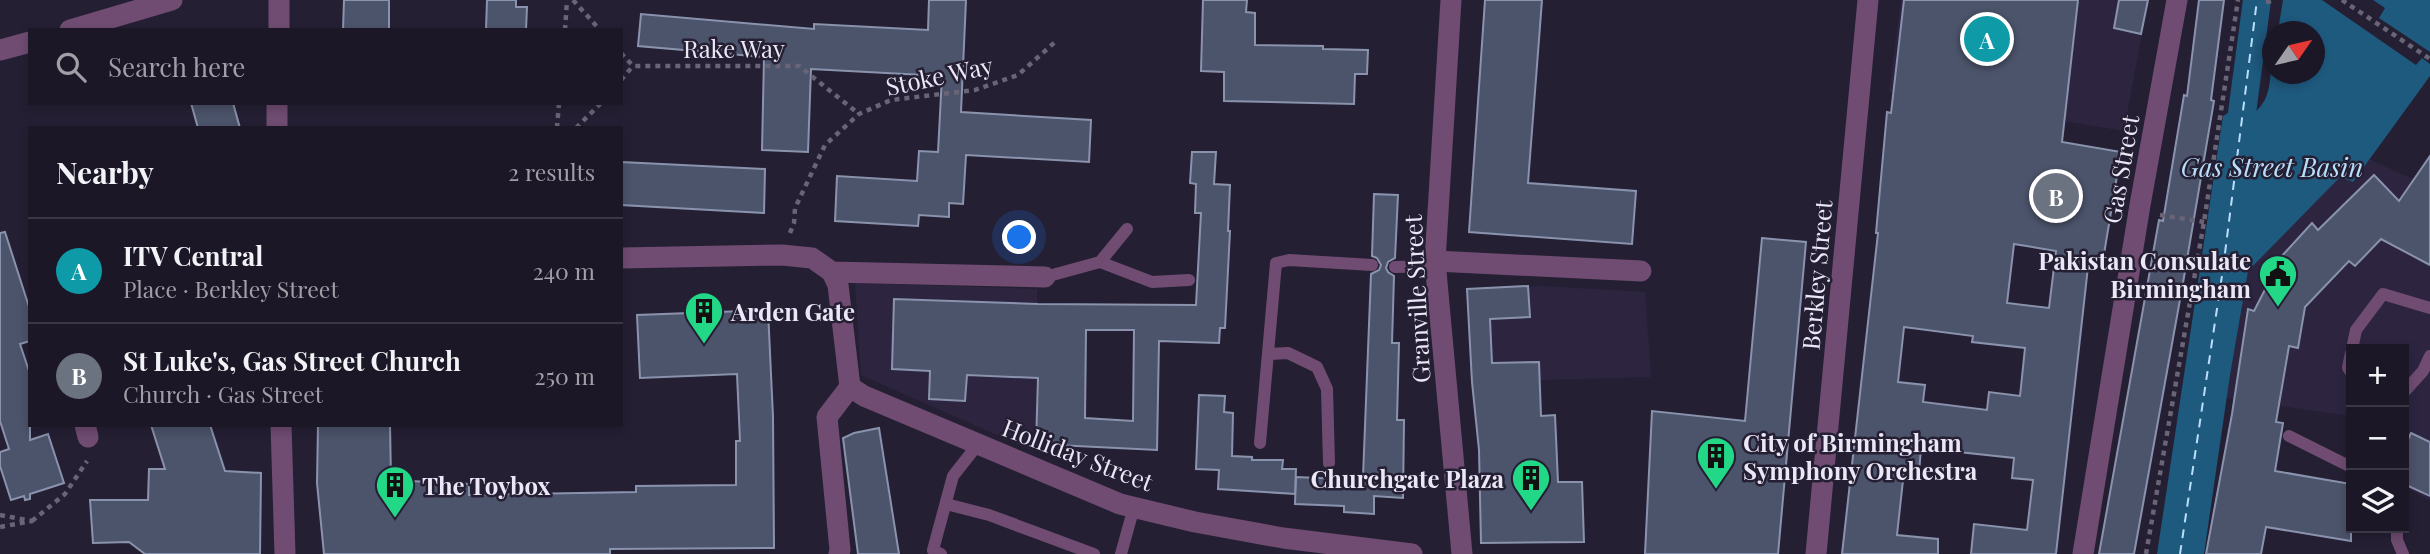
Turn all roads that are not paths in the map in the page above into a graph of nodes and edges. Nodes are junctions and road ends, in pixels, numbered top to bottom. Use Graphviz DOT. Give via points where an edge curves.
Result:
graph roads {
  1 [pos="172,0"];
  2 [pos="279,0"];
  3 [pos="1451,0"];
  4 [pos="1868,0"];
  5 [pos="2177,0"];
  6 [pos="77,28"];
  7 [pos="279,28"];
  8 [pos="28,43"];
  9 [pos="0,50"];
  10 [pos="277,105"];
  11 [pos="277,126"];
  12 [pos="1127,229"];
  13 [pos="623,258"];
  14 [pos="1100,262"];
  15 [pos="1436,263"];
  16 [pos="1372,265"];
  17 [pos="1395,267"];
  18 [pos="1642,271"];
  19 [pos="832,272"];
  20 [pos="1045,276"];
  21 [pos="1189,279"];
  22 [pos="2430,308"];
  23 [pos="2353,344"];
  24 [pos="1268,354"];
  25 [pos="2430,356"];
  26 [pos="2409,386"];
  27 [pos="850,387"];
  28 [pos="281,427"];
  29 [pos="2289,436"];
  30 [pos="979,443"];
  31 [pos="1260,443"];
  32 [pos="1329,463"];
  33 [pos="2346,464"];
  34 [pos="946,504"];
  35 [pos="1134,507"];
  36 [pos="2397,533"];
  37 [pos="285,554"];
  38 [pos="839,554"];
  39 [pos="941,554"];
  40 [pos="1094,554"];
  41 [pos="1121,554"];
  42 [pos="1412,554"];
  43 [pos="1462,554"];
  44 [pos="1816,554"];
  45 [pos="2083,554"];
  46 [pos="2403,554"];
  1 -- 6 [label="street"];
  2 -- 7 [label="street"];
  3 -- 15 [label="street, Granville Street"];
  4 -- 44 [label="street, Berkley Street"];
  5 -- 45 [label="street, Gas Street"];
  8 -- 9 [label="street"];
  10 -- 11 [label="street"];
  12 -- 14 [label="lane"];
  13 -- 19 [label="street" via="782,255 812,258"];
  14 -- 20 [label="lane"];
  14 -- 21 [label="lane" via="1152,282"];
  15 -- 17 [label="lane"];
  15 -- 18 [label="street"];
  15 -- 43 [label="street, Granville Street"];
  16 -- 24 [label="lane" via="1276,263"];
  19 -- 20 [label="street"];
  19 -- 27 [label="street" via="838,285"];
  22 -- 23 [label="lane" via="2383,294 2356,330"];
  24 -- 31 [label="lane"];
  24 -- 32 [label="lane" via="1288,353 1317,367 1327,389"];
  25 -- 26 [label="lane"];
  27 -- 30 [label="street, Holliday Street"];
  27 -- 38 [label="street" via="827,417"];
  28 -- 37 [label="street"];
  29 -- 33 [label="lane"];
  30 -- 34 [label="lane" via="953,476"];
  30 -- 35 [label="street, Holliday Street"];
  34 -- 39 [label="lane" via="933,550"];
  34 -- 40 [label="lane"];
  35 -- 41 [label="lane"];
  35 -- 42 [label="street, Holliday Street" via="1283,538"];
  36 -- 46 [label="lane"];
}
